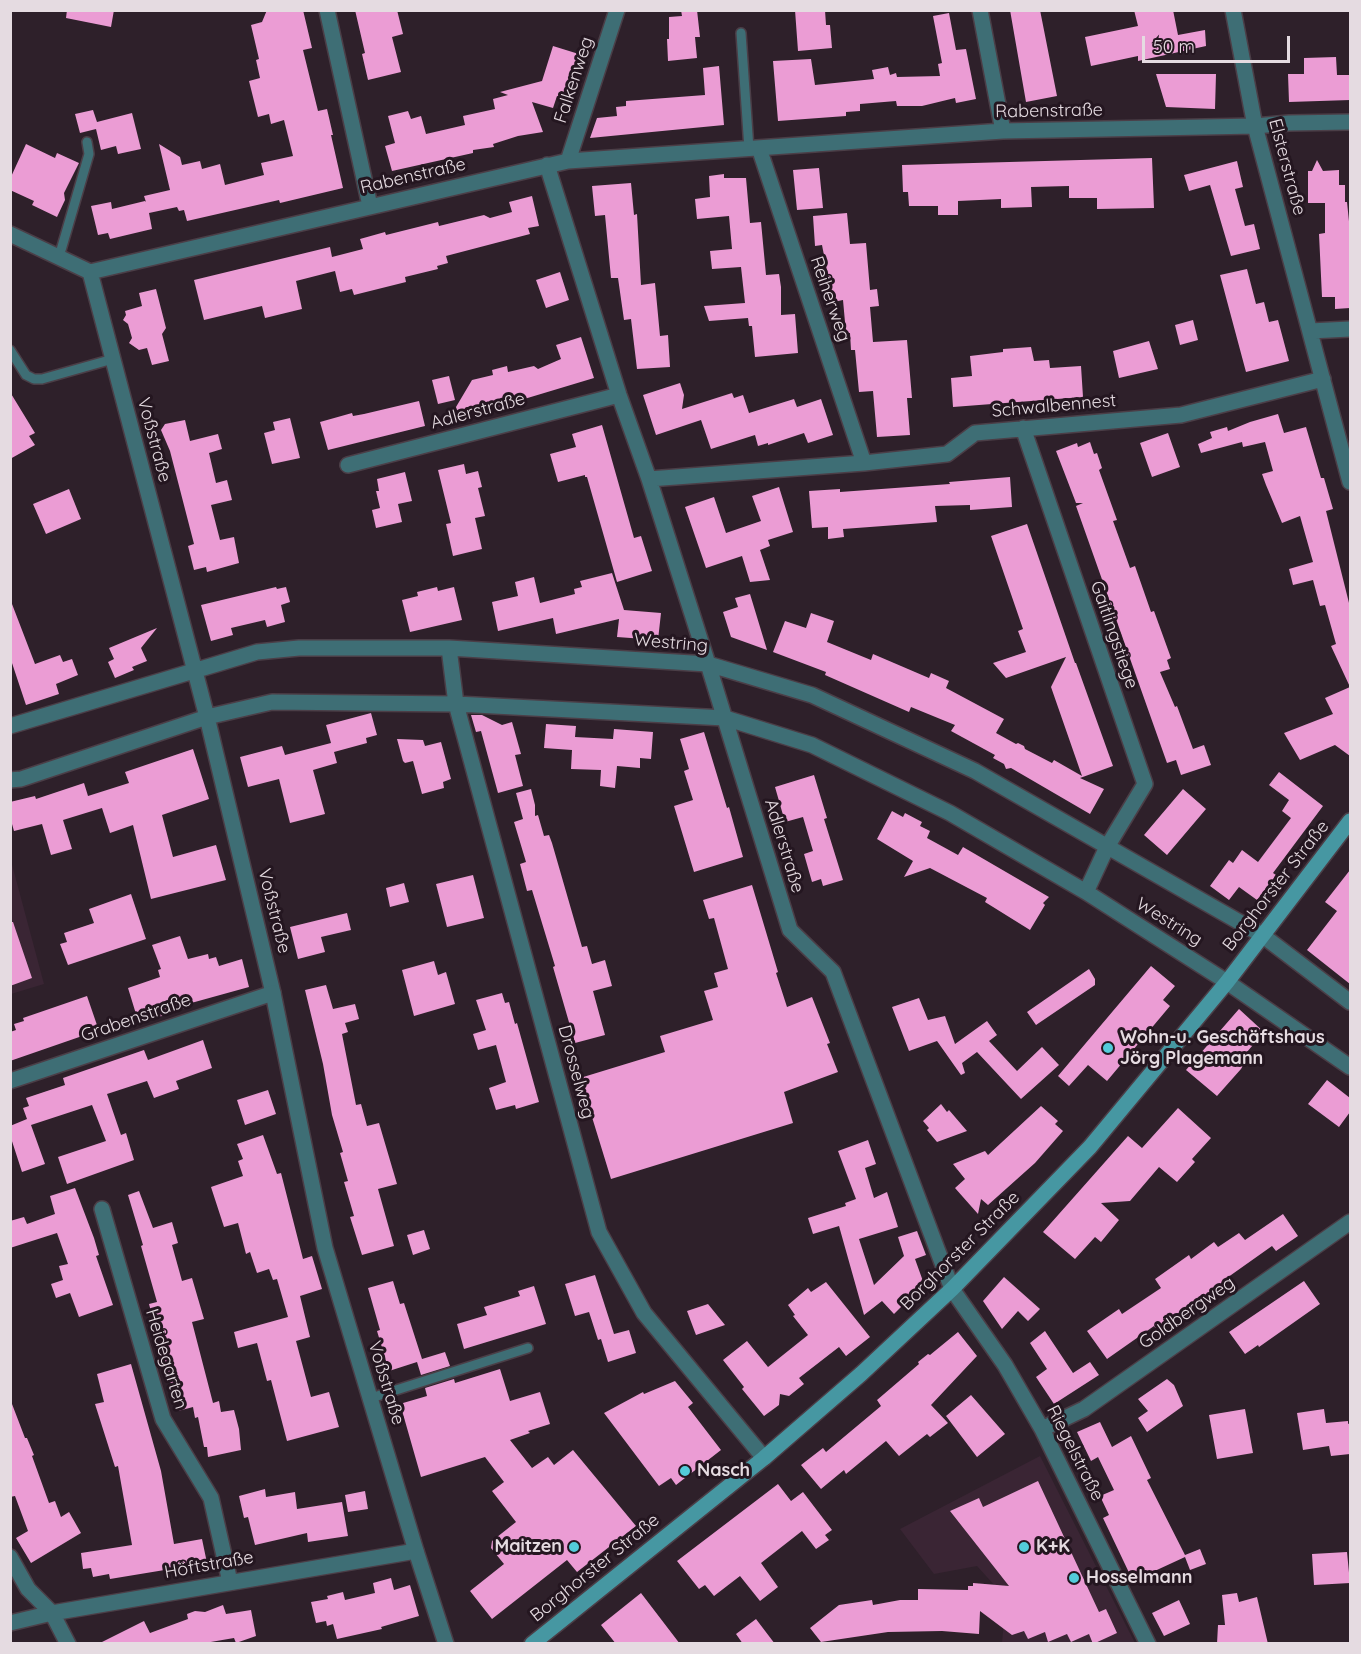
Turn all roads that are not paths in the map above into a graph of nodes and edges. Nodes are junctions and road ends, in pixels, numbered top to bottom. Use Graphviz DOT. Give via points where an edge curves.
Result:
graph roads {
  1 [pos="327,10"];
  2 [pos="617,10"];
  3 [pos="980,10"];
  4 [pos="1233,10"];
  5 [pos="741,33"];
  6 [pos="1350,122"];
  7 [pos="1255,126"];
  8 [pos="1003,131"];
  9 [pos="87,142"];
  10 [pos="754,148"];
  11 [pos="568,161"];
  12 [pos="547,165"];
  13 [pos="370,206"];
  14 [pos="10,234"];
  15 [pos="58,257"];
  16 [pos="90,272"];
  17 [pos="1350,328"];
  18 [pos="1310,331"];
  19 [pos="10,350"];
  20 [pos="113,359"];
  21 [pos="1323,379"];
  22 [pos="619,394"];
  23 [pos="1023,428"];
  24 [pos="864,463"];
  25 [pos="348,465"];
  26 [pos="649,479"];
  27 [pos="1350,482"];
  28 [pos="449,648"];
  29 [pos="708,664"];
  30 [pos="194,670"];
  31 [pos="456,704"];
  32 [pos="207,717"];
  33 [pos="725,718"];
  34 [pos="10,726"];
  35 [pos="10,780"];
  36 [pos="1350,821"];
  37 [pos="1107,847"];
  38 [pos="1086,892"];
  39 [pos="1262,935"];
  40 [pos="1227,982"];
  41 [pos="273,993"];
  42 [pos="1350,1002"];
  43 [pos="1350,1067"];
  44 [pos="10,1081"];
  45 [pos="102,1209"];
  46 [pos="1350,1222"];
  47 [pos="952,1289"];
  48 [pos="528,1348"];
  49 [pos="371,1398"];
  50 [pos="1042,1429"];
  51 [pos="764,1458"];
  52 [pos="416,1551"];
  53 [pos="10,1557"];
  54 [pos="230,1582"];
  55 [pos="52,1613"];
  56 [pos="10,1623"];
  57 [pos="68,1644"];
  58 [pos="446,1644"];
  59 [pos="532,1644"];
  60 [pos="1148,1644"];
  1 -- 13 [label="street"];
  2 -- 11 [label="street, Falkenweg"];
  3 -- 8 [label="street"];
  4 -- 7 [label="street, Elsterstraße"];
  5 -- 10 [label="lane"];
  6 -- 7 [label="street, Rabenstraße"];
  7 -- 8 [label="street, Rabenstraße"];
  7 -- 18 [label="street, Elsterstraße"];
  8 -- 10 [label="street, Rabenstraße"];
  9 -- 15 [label="lane" via="89,154"];
  10 -- 11 [label="street, Rabenstraße"];
  10 -- 24 [label="street, Reiherweg"];
  11 -- 12 [label="street, Rabenstraße"];
  12 -- 13 [label="street, Rabenstraße"];
  12 -- 22 [label="street, Adlerstraße"];
  13 -- 16 [label="street, Rabenstraße"];
  14 -- 15 [label="street"];
  15 -- 16 [label="street"];
  16 -- 20 [label="street, Voßstraße"];
  17 -- 18 [label="street"];
  18 -- 21 [label="street, Elsterstraße"];
  19 -- 20 [label="lane" via="26,375 34,380"];
  20 -- 30 [label="street, Voßstraße"];
  21 -- 23 [label="street, Schwalbennest" via="1181,415"];
  21 -- 27 [label="street, Elsterstraße"];
  22 -- 25 [label="street, Adlerstraße"];
  22 -- 26 [label="street, Adlerstraße"];
  23 -- 24 [label="street, Schwalbennest" via="975,433 948,454"];
  23 -- 37 [label="street, Gaitlingstiege" via="1145,784"];
  24 -- 26 [label="street, Schwalbennest"];
  26 -- 29 [label="street, Adlerstraße"];
  28 -- 29 [label="street, Westring"];
  28 -- 30 [label="street, Westring" via="299,648 257,652"];
  28 -- 31 [label="street, Drosselweg"];
  29 -- 33 [label="street, Adlerstraße"];
  29 -- 37 [label="street, Westring" via="812,695 975,771"];
  30 -- 32 [label="street, Voßstraße"];
  30 -- 34 [label="street, Westring"];
  31 -- 32 [label="street, Westring" via="272,702"];
  31 -- 33 [label="street, Westring"];
  31 -- 51 [label="street, Drosselweg" via="599,1232 644,1313"];
  32 -- 35 [label="street, Westring"];
  32 -- 41 [label="street, Voßstraße"];
  33 -- 38 [label="street, Westring" via="812,745 950,813"];
  33 -- 47 [label="street, Adlerstraße" via="790,930 833,972"];
  36 -- 39 [label="main road, Borghorster Straße"];
  37 -- 38 [label="street"];
  37 -- 39 [label="street, Westring"];
  38 -- 40 [label="street, Westring"];
  39 -- 40 [label="main road, Borghorster Straße"];
  39 -- 42 [label="street, Westring"];
  40 -- 43 [label="street, Westring"];
  40 -- 47 [label="main road, Borghorster Straße" via="1090,1147"];
  41 -- 44 [label="street, Grabenstraße"];
  41 -- 49 [label="street, Voßstraße" via="325,1248"];
  45 -- 54 [label="street, Heidegarten" via="163,1419 212,1498"];
  46 -- 50 [label="street, Goldbergweg" via="1084,1409"];
  47 -- 50 [label="street, Riegelstraße" via="1005,1365"];
  47 -- 51 [label="main road, Borghorster Straße"];
  48 -- 49 [label="lane"];
  49 -- 52 [label="street, Voßstraße"];
  50 -- 60 [label="street, Riegelstraße"];
  51 -- 59 [label="main road, Borghorster Straße"];
  52 -- 54 [label="street, Höftstraße"];
  52 -- 58 [label="street, Voßstraße"];
  53 -- 55 [label="street" via="28,1589"];
  54 -- 55 [label="street, Höftstraße"];
  55 -- 56 [label="street, Höftstraße"];
  55 -- 57 [label="street"];
}
